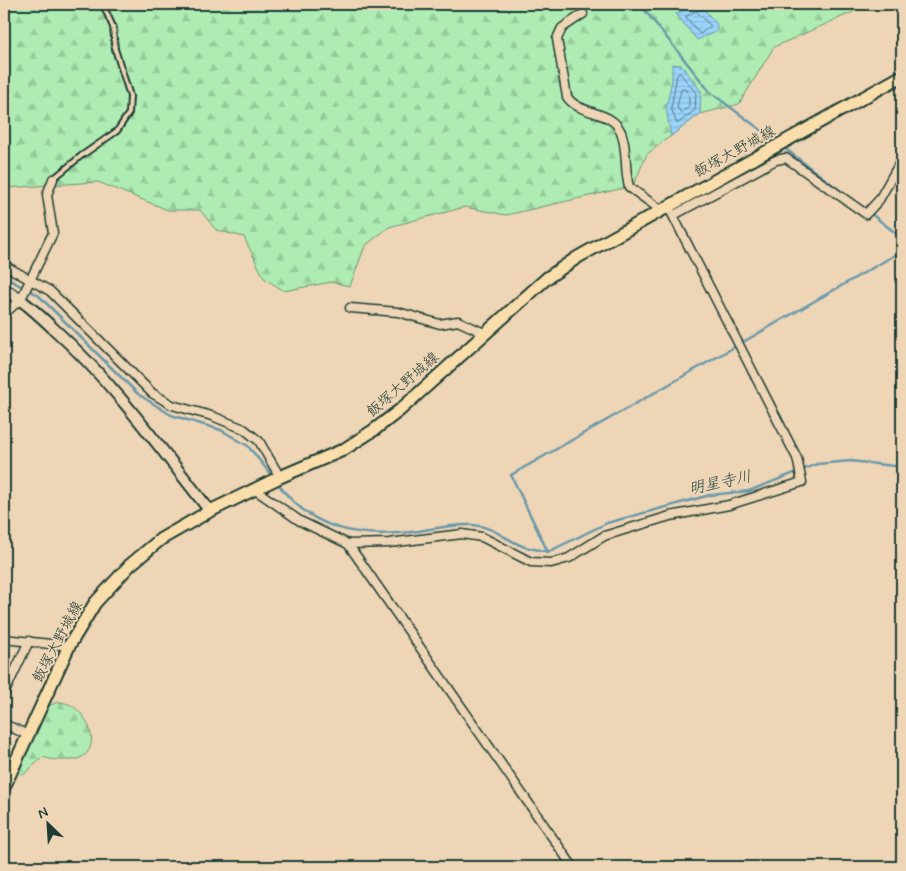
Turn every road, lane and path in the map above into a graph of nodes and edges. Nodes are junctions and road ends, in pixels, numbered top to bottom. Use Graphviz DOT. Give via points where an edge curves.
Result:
graph roads {
  1 [pos="100,4"];
  2 [pos="583,14"];
  3 [pos="902,76"];
  4 [pos="902,159"];
  5 [pos="53,179"];
  6 [pos="668,210"];
  7 [pos="4,265"];
  8 [pos="31,280"];
  9 [pos="4,289"];
  10 [pos="21,299"];
  11 [pos="350,308"];
  12 [pos="4,314"];
  13 [pos="484,333"];
  14 [pos="280,477"];
  15 [pos="259,487"];
  16 [pos="210,510"];
  17 [pos="348,544"];
  18 [pos="4,639"];
  19 [pos="29,641"];
  20 [pos="69,646"];
  21 [pos="4,694"];
  22 [pos="4,724"];
  23 [pos="28,735"];
  24 [pos="4,787"];
  25 [pos="573,867"];
  1 -- 5 [label="lane" via="113,27 115,49 130,96 129,113 117,132"];
  2 -- 6 [label="street" via="562,28 557,39 567,97 572,105 615,122 626,153 629,187"];
  3 -- 6 [label="main road, 飯塚大野城線"];
  4 -- 6 [label="street" via="879,200 866,214 786,158"];
  5 -- 8 [label="street" via="47,195 52,233"];
  6 -- 13 [label="main road, 飯塚大野城線" via="578,257 547,278"];
  6 -- 17 [label="street" via="797,458 802,482 729,505 670,516 604,536 569,558 550,563 531,562 482,537 462,534 389,543"];
  7 -- 8 [label="street"];
  8 -- 10 [label="street"];
  8 -- 14 [label="street" via="50,291 152,394 172,405 244,428 259,442"];
  9 -- 10 [label="street"];
  10 -- 12 [label="street"];
  10 -- 16 [label="street" via="68,341 120,395"];
  11 -- 13 [label="street" via="398,312 440,324 458,320"];
  13 -- 14 [label="main road, 飯塚大野城線" via="374,430 343,450"];
  14 -- 15 [label="main road, 飯塚大野城線"];
  15 -- 16 [label="main road, 飯塚大野城線"];
  15 -- 17 [label="street" via="300,521"];
  16 -- 20 [label="main road, 飯塚大野城線" via="161,539 130,565 95,603"];
  17 -- 25 [label="street"];
  18 -- 19 [label="street"];
  19 -- 20 [label="street"];
  19 -- 21 [label="street"];
  20 -- 23 [label="main road, 飯塚大野城線"];
  22 -- 23 [label="street"];
  23 -- 24 [label="main road, 飯塚大野城線"];
}
